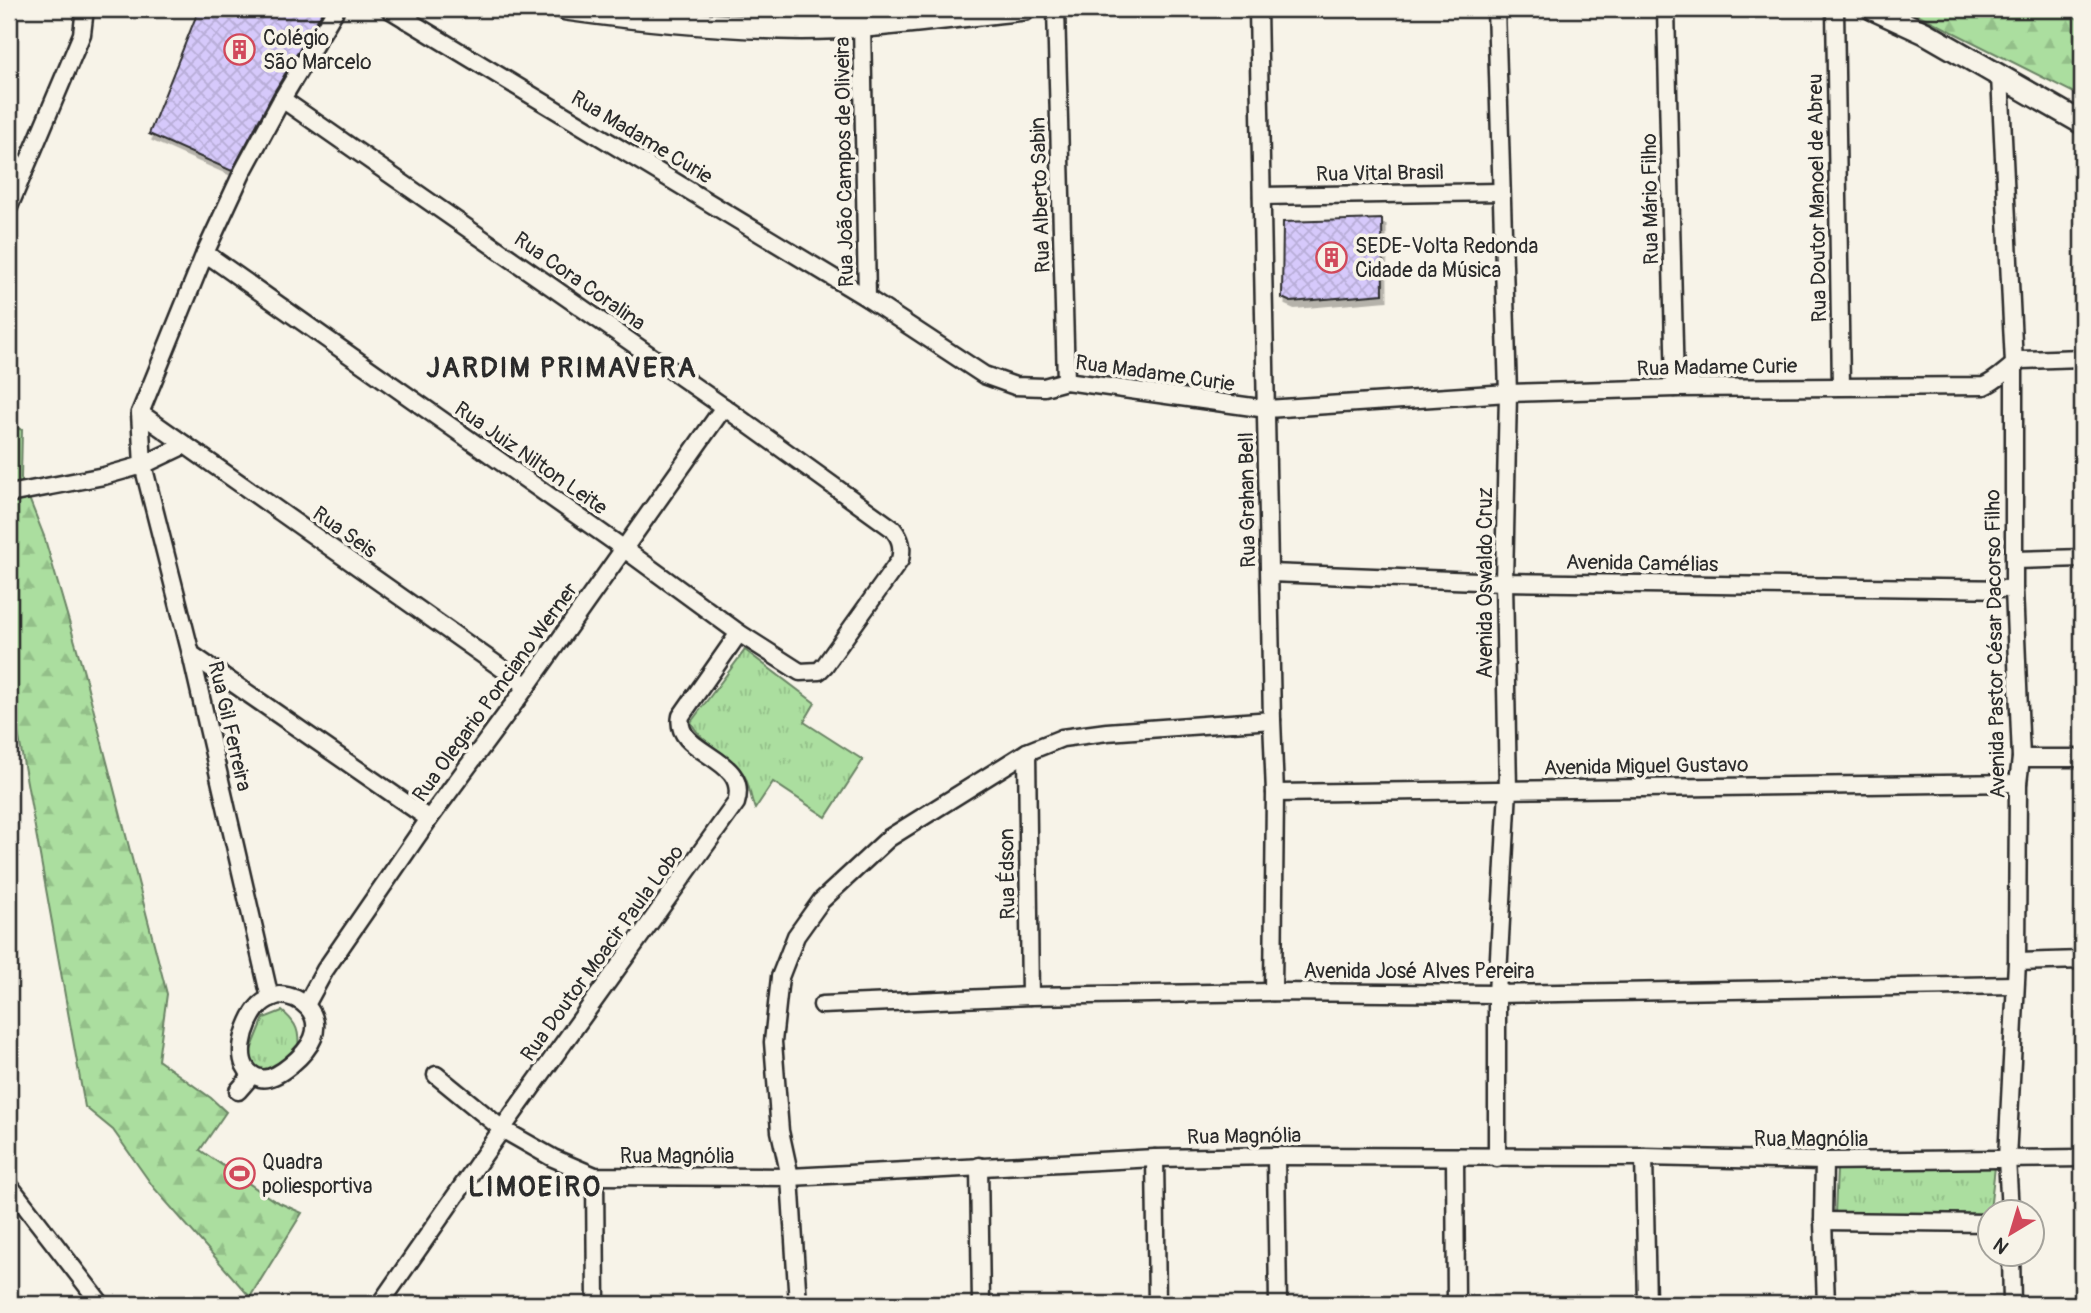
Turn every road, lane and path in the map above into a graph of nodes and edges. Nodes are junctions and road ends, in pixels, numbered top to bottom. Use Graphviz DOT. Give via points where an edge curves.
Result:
graph roads {
  1 [pos="85,9"];
  2 [pos="336,9"];
  3 [pos="566,9"];
  4 [pos="1026,9"];
  5 [pos="1056,9"];
  6 [pos="1258,9"];
  7 [pos="1496,9"];
  8 [pos="1666,9"];
  9 [pos="1835,9"];
  10 [pos="1873,9"];
  11 [pos="400,12"];
  12 [pos="862,25"];
  13 [pos="2000,76"];
  14 [pos="282,99"];
  15 [pos="2082,124"];
  16 [pos="9,157"];
  17 [pos="24,172"];
  18 [pos="1500,192"];
  19 [pos="1262,196"];
  20 [pos="9,207"];
  21 [pos="205,253"];
  22 [pos="867,298"];
  23 [pos="2082,358"];
  24 [pos="2014,364"];
  25 [pos="1066,381"];
  26 [pos="1841,386"];
  27 [pos="1675,388"];
  28 [pos="1508,393"];
  29 [pos="724,407"];
  30 [pos="1267,409"];
  31 [pos="139,413"];
  32 [pos="185,445"];
  33 [pos="143,465"];
  34 [pos="9,494"];
  35 [pos="623,548"];
  36 [pos="2082,558"];
  37 [pos="2015,559"];
  38 [pos="1269,573"];
  39 [pos="1504,582"];
  40 [pos="2014,589"];
  41 [pos="739,634"];
  42 [pos="191,654"];
  43 [pos="800,672"];
  44 [pos="527,685"];
  45 [pos="1272,720"];
  46 [pos="1027,752"];
  47 [pos="2021,758"];
  48 [pos="2082,758"];
  49 [pos="2018,783"];
  50 [pos="1508,789"];
  51 [pos="1275,793"];
  52 [pos="429,819"];
  53 [pos="2082,960"];
  54 [pos="2017,962"];
  55 [pos="2015,985"];
  56 [pos="1273,992"];
  57 [pos="1497,994"];
  58 [pos="1030,996"];
  59 [pos="270,998"];
  60 [pos="306,1005"];
  61 [pos="822,1005"];
  62 [pos="251,1075"];
  63 [pos="436,1075"];
  64 [pos="238,1091"];
  65 [pos="502,1129"];
  66 [pos="1276,1156"];
  67 [pos="1455,1157"];
  68 [pos="1644,1157"];
  69 [pos="1155,1158"];
  70 [pos="1497,1158"];
  71 [pos="2007,1158"];
  72 [pos="2082,1158"];
  73 [pos="1824,1161"];
  74 [pos="979,1167"];
  75 [pos="595,1176"];
  76 [pos="790,1177"];
  77 [pos="9,1185"];
  78 [pos="2009,1198"];
  79 [pos="1823,1221"];
  80 [pos="1976,1223"];
  81 [pos="2011,1268"];
  82 [pos="101,1304"];
  83 [pos="380,1304"];
  84 [pos="596,1304"];
  85 [pos="798,1304"];
  86 [pos="981,1304"];
  87 [pos="1157,1304"];
  88 [pos="1278,1304"];
  89 [pos="1456,1304"];
  90 [pos="1647,1304"];
  91 [pos="1826,1304"];
  92 [pos="2012,1304"];
  1 -- 17 [label="street" via="82,34"];
  2 -- 14 [label="street, Rua Gil Ferreira"];
  3 -- 12 [label="main road" via="781,29"];
  4 -- 12 [label="main road"];
  5 -- 25 [label="street, Rua Alberto Sabin"];
  6 -- 19 [label="street, Rua Grahan Bell"];
  7 -- 18 [label="street, Avenida Oswaldo Cruz"];
  8 -- 27 [label="street, Rua Mário Filho"];
  9 -- 26 [label="street, Rua Doutor Manoel de Abreu"];
  10 -- 13 [label="main road"];
  11 -- 22 [label="street, Rua Madame Curie"];
  12 -- 22 [label="street, Rua João Campos de Oliveira"];
  13 -- 15 [label="main road"];
  13 -- 24 [label="street, Avenida Pastor César Dacorso Filho"];
  14 -- 21 [label="street, Rua Gil Ferreira"];
  14 -- 29 [label="street, Rua Cora Coralina"];
  16 -- 17 [label="street"];
  17 -- 20 [label="street"];
  18 -- 19 [label="street, Rua Vital Brasil"];
  18 -- 28 [label="street, Avenida Oswaldo Cruz"];
  19 -- 30 [label="street, Rua Grahan Bell"];
  21 -- 31 [label="street, Rua Gil Ferreira"];
  21 -- 35 [label="street, Rua Juiz Nilton Leite"];
  22 -- 25 [label="street, Rua Madame Curie" via="984,375 1015,386 1044,387"];
  23 -- 24 [label="street" via="2026,359"];
  24 -- 26 [label="street, Rua Madame Curie" via="1984,386"];
  24 -- 37 [label="street, Avenida Pastor César Dacorso Filho"];
  25 -- 30 [label="street, Rua Madame Curie"];
  26 -- 27 [label="street, Rua Madame Curie"];
  27 -- 28 [label="street, Rua Madame Curie"];
  28 -- 30 [label="street, Rua Madame Curie"];
  28 -- 39 [label="street, Avenida Oswaldo Cruz"];
  29 -- 35 [label="street, Rua Olegario Ponciano Werner"];
  29 -- 43 [label="street, Rua Cora Coralina" via="900,537 901,560 825,665 819,671"];
  30 -- 38 [label="street, Rua Grahan Bell"];
  31 -- 32 [label="street, Rua Seis"];
  31 -- 33 [label="street, Rua Gil Ferreira"];
  32 -- 33 [label="street"];
  32 -- 44 [label="street, Rua Seis"];
  33 -- 34 [label="street"];
  33 -- 42 [label="street, Rua Gil Ferreira"];
  35 -- 41 [label="street, Rua Juiz Nilton Leite"];
  35 -- 44 [label="street, Rua Olegario Ponciano Werner"];
  36 -- 37 [label="street"];
  37 -- 40 [label="street, Avenida Pastor César Dacorso Filho"];
  38 -- 39 [label="street, Avenida Camélias"];
  38 -- 45 [label="street, Rua Grahan Bell"];
  39 -- 40 [label="street, Avenida Camélias"];
  39 -- 50 [label="street, Avenida Oswaldo Cruz"];
  40 -- 47 [label="street, Avenida Pastor César Dacorso Filho"];
  41 -- 43 [label="street, Rua Juiz Nilton Leite"];
  41 -- 65 [label="street, Rua Doutor Moacir Paula Lobo" via="681,716 679,726 683,736 732,772 738,783 736,803"];
  42 -- 52 [label="street"];
  42 -- 59 [label="street, Rua Gil Ferreira"];
  44 -- 52 [label="street, Rua Olegario Ponciano Werner"];
  45 -- 46 [label="street" via="1107,732 1062,738"];
  45 -- 51 [label="street, Rua Grahan Bell"];
  46 -- 58 [label="street, Rua Édson"];
  46 -- 76 [label="street" via="889,838 821,901 796,936 780,977 773,1042 780,1130"];
  47 -- 48 [label="street"];
  47 -- 49 [label="street, Avenida Pastor César Dacorso Filho"];
  49 -- 50 [label="street, Avenida Miguel Gustavo"];
  49 -- 54 [label="street, Avenida Pastor César Dacorso Filho"];
  50 -- 51 [label="street, Avenida Miguel Gustavo"];
  50 -- 57 [label="street, Avenida Oswaldo Cruz"];
  51 -- 56 [label="street, Rua Grahan Bell"];
  52 -- 60 [label="street, Rua Olegario Ponciano Werner"];
  53 -- 54 [label="street"];
  54 -- 55 [label="street, Avenida Pastor César Dacorso Filho"];
  55 -- 57 [label="street, Avenida José Alves Pereira"];
  55 -- 71 [label="street, Avenida Pastor César Dacorso Filho"];
  56 -- 57 [label="street, Avenida José Alves Pereira"];
  56 -- 58 [label="street, Avenida José Alves Pereira"];
  57 -- 70 [label="street, Avenida Oswaldo Cruz"];
  58 -- 61 [label="street, Avenida José Alves Pereira"];
  59 -- 60 [label="street" via="289,996"];
  59 -- 62 [label="street" via="255,1012 244,1035 242,1057"];
  60 -- 62 [label="street" via="315,1024 310,1045 276,1077"];
  62 -- 64 [label="street"];
  63 -- 65 [label="street, Rua Magnólia"];
  65 -- 75 [label="street, Rua Magnólia"];
  65 -- 83 [label="street, Rua Doutor Moacir Paula Lobo"];
  66 -- 67 [label="street, Rua Magnólia"];
  66 -- 69 [label="street, Rua Magnólia"];
  66 -- 88 [label="street"];
  67 -- 70 [label="street, Rua Magnólia"];
  67 -- 89 [label="street"];
  68 -- 70 [label="street, Rua Magnólia"];
  68 -- 73 [label="street, Rua Magnólia"];
  68 -- 90 [label="street"];
  69 -- 74 [label="street, Rua Magnólia"];
  69 -- 87 [label="street"];
  71 -- 72 [label="street, Rua Magnólia"];
  71 -- 73 [label="street, Rua Magnólia"];
  71 -- 78 [label="street, Avenida Pastor César Dacorso Filho"];
  73 -- 79 [label="street"];
  74 -- 76 [label="street, Rua Magnólia"];
  74 -- 86 [label="street"];
  75 -- 76 [label="street, Rua Magnólia"];
  75 -- 84 [label="street"];
  76 -- 85 [label="street"];
  77 -- 82 [label="street"];
  79 -- 80 [label="street"];
  79 -- 91 [label="street"];
  81 -- 92 [label="street"];
}
